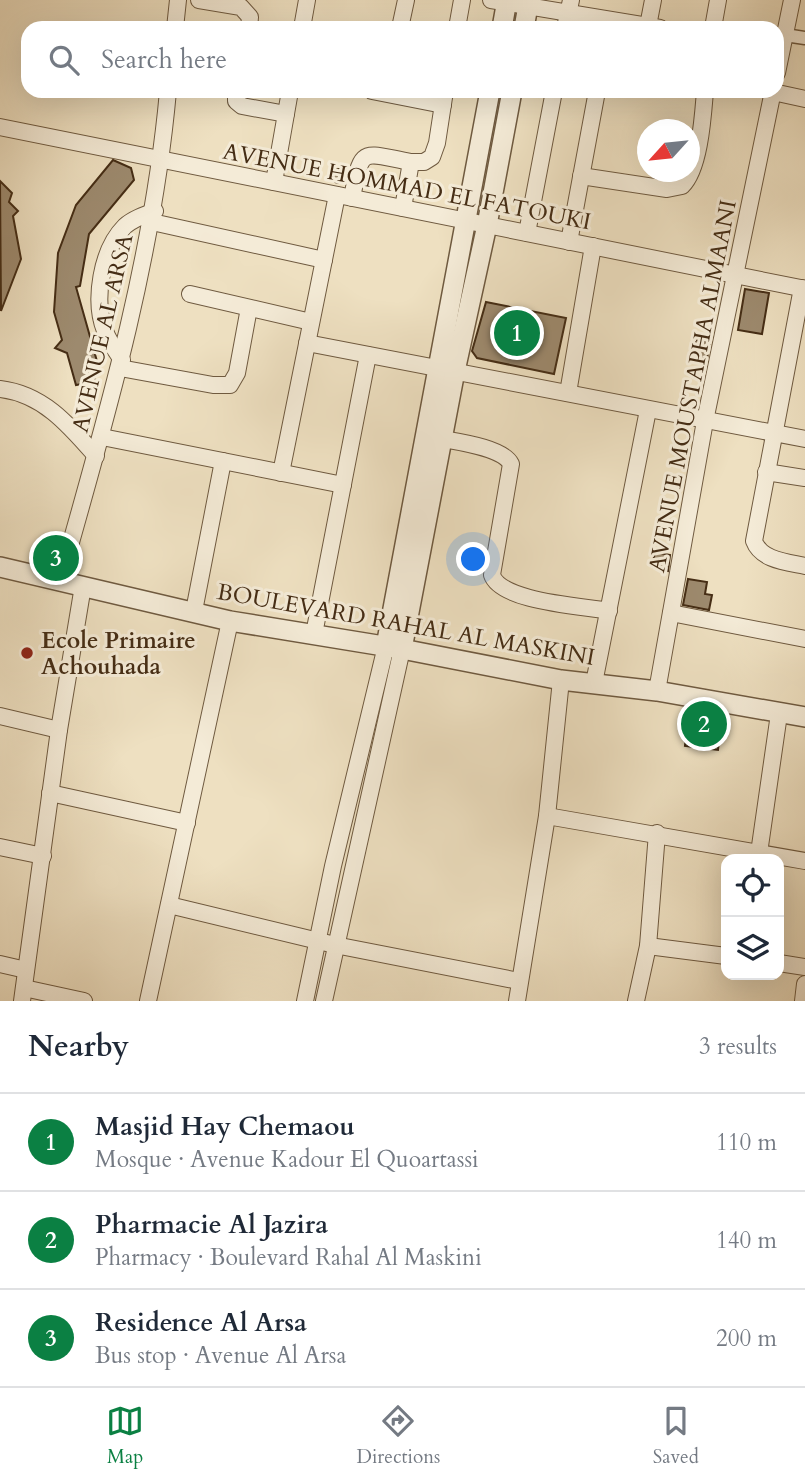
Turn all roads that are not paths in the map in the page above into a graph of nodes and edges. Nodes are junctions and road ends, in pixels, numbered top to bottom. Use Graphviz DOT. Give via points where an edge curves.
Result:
graph roads {
  1 [pos="178,0"];
  2 [pos="200,0"];
  3 [pos="307,0"];
  4 [pos="406,0"];
  5 [pos="462,0"];
  6 [pos="653,0"];
  7 [pos="718,0"];
  8 [pos="792,0"];
  9 [pos="502,1"];
  10 [pos="529,3"];
  11 [pos="570,6"];
  12 [pos="176,21"];
  13 [pos="250,21"];
  14 [pos="303,21"];
  15 [pos="402,21"];
  16 [pos="458,21"];
  17 [pos="502,21"];
  18 [pos="525,21"];
  19 [pos="605,21"];
  20 [pos="654,21"];
  21 [pos="714,21"];
  22 [pos="784,33"];
  23 [pos="805,38"];
  24 [pos="784,45"];
  25 [pos="784,94"];
  26 [pos="167,98"];
  27 [pos="236,98"];
  28 [pos="289,98"];
  29 [pos="444,98"];
  30 [pos="489,98"];
  31 [pos="511,98"];
  32 [pos="553,98"];
  33 [pos="596,98"];
  34 [pos="704,98"];
  35 [pos="772,98"];
  36 [pos="805,99"];
  37 [pos="286,114"];
  38 [pos="0,127"];
  39 [pos="162,159"];
  40 [pos="411,162"];
  41 [pos="581,176"];
  42 [pos="274,182"];
  43 [pos="344,196"];
  44 [pos="403,208"];
  45 [pos="153,216"];
  46 [pos="466,221"];
  47 [pos="487,225"];
  48 [pos="527,233"];
  49 [pos="569,242"];
  50 [pos="593,246"];
  51 [pos="324,260"];
  52 [pos="736,275"];
  53 [pos="803,289"];
  54 [pos="190,294"];
  55 [pos="248,308"];
  56 [pos="311,322"];
  57 [pos="307,343"];
  58 [pos="368,355"];
  59 [pos="121,364"];
  60 [pos="447,369"];
  61 [pos="0,390"];
  62 [pos="568,393"];
  63 [pos="648,410"];
  64 [pos="705,421"];
  65 [pos="773,434"];
  66 [pos="102,437"];
  67 [pos="434,437"];
  68 [pos="805,439"];
  69 [pos="96,456"];
  70 [pos="223,461"];
  71 [pos="281,472"];
  72 [pos="766,472"];
  73 [pos="805,478"];
  74 [pos="343,485"];
  75 [pos="0,566"];
  76 [pos="805,566"];
  77 [pos="60,581"];
  78 [pos="83,586"];
  79 [pos="194,611"];
  80 [pos="609,611"];
  81 [pos="671,613"];
  82 [pos="230,621"];
  83 [pos="314,634"];
  84 [pos="805,639"];
  85 [pos="394,647"];
  86 [pos="561,680"];
  87 [pos="594,683"];
  88 [pos="657,691"];
  89 [pos="804,713"];
  90 [pos="779,714"];
  91 [pos="0,716"];
  92 [pos="59,730"];
  93 [pos="50,793"];
  94 [pos="547,816"];
  95 [pos="187,823"];
  96 [pos="657,833"];
  97 [pos="0,847"];
  98 [pos="759,853"];
  99 [pos="43,856"];
  100 [pos="805,861"];
  101 [pos="169,905"];
  102 [pos="317,940"];
  103 [pos="335,944"];
  104 [pos="648,946"];
  105 [pos="721,955"];
  106 [pos="0,964"];
  107 [pos="784,964"];
  108 [pos="805,967"];
  109 [pos="26,970"];
  110 [pos="519,981"];
  111 [pos="805,984"];
  112 [pos="23,995"];
  113 [pos="84,1001"];
  114 [pos="148,1001"];
  115 [pos="306,1001"];
  116 [pos="324,1001"];
  117 [pos="517,1001"];
  118 [pos="636,1001"];
  119 [pos="803,1001"];
  1 -- 12 [label="street"];
  2 -- 13 [label="street" via="241,7"];
  3 -- 14 [label="street"];
  4 -- 15 [label="street"];
  5 -- 16 [label="street"];
  6 -- 20 [label="street"];
  7 -- 21 [label="street"];
  8 -- 22 [label="street"];
  9 -- 10 [label="street"];
  9 -- 17 [label="street"];
  10 -- 11 [label="street"];
  10 -- 18 [label="street"];
  11 -- 19 [label="street"];
  23 -- 24 [label="street"];
  25 -- 36 [label="street"];
  26 -- 39 [label="street, AVENUE AL ARSA"];
  27 -- 37 [label="street" via="242,106"];
  28 -- 37 [label="street"];
  29 -- 40 [label="street" via="432,157"];
  30 -- 46 [label="street"];
  31 -- 47 [label="street"];
  32 -- 48 [label="street"];
  33 -- 41 [label="street"];
  34 -- 41 [label="street" via="696,155 682,186"];
  35 -- 52 [label="street, AVENUE MOUSTAPHA ALMAANI"];
  37 -- 42 [label="street"];
  38 -- 39 [label="street, AVENUE HOMMAD EL FATOUKI"];
  39 -- 42 [label="street, AVENUE HOMMAD EL FATOUKI"];
  39 -- 45 [label="street, AVENUE AL ARSA"];
  40 -- 43 [label="street" via="363,156"];
  40 -- 44 [label="street"];
  41 -- 49 [label="street"];
  42 -- 43 [label="street, AVENUE HOMMAD EL FATOUKI"];
  43 -- 44 [label="street, AVENUE HOMMAD EL FATOUKI"];
  43 -- 51 [label="street"];
  44 -- 46 [label="street, AVENUE HOMMAD EL FATOUKI"];
  45 -- 51 [label="street"];
  45 -- 59 [label="street, AVENUE AL ARSA"];
  45 -- 59 [label="street" via="133,220 118,234 102,281 102,323"];
  46 -- 47 [label="street, AVENUE HOMMAD EL FATOUKI"];
  46 -- 60 [label="street"];
  47 -- 48 [label="street, AVENUE HOMMAD EL FATOUKI"];
  47 -- 60 [label="street"];
  48 -- 49 [label="street, AVENUE HOMMAD EL FATOUKI"];
  49 -- 50 [label="street, AVENUE HOMMAD EL FATOUKI"];
  50 -- 52 [label="street, AVENUE HOMMAD EL FATOUKI"];
  50 -- 62 [label="street"];
  51 -- 56 [label="street"];
  52 -- 53 [label="street, AVENUE HOMMAD EL FATOUKI"];
  52 -- 64 [label="street, AVENUE MOUSTAPHA ALMAANI"];
  53 -- 65 [label="street"];
  54 -- 55 [label="street"];
  55 -- 56 [label="street"];
  55 -- 59 [label="street" via="237,373 230,385"];
  56 -- 57 [label="street"];
  57 -- 58 [label="street"];
  57 -- 71 [label="street"];
  58 -- 60 [label="street"];
  58 -- 74 [label="street"];
  59 -- 66 [label="street, AVENUE AL ARSA"];
  60 -- 62 [label="street"];
  60 -- 67 [label="street"];
  61 -- 69 [label="street" via="45,405"];
  62 -- 63 [label="street"];
  63 -- 64 [label="street"];
  63 -- 80 [label="street"];
  64 -- 65 [label="street"];
  64 -- 81 [label="street, AVENUE MOUSTAPHA ALMAANI"];
  65 -- 68 [label="street"];
  65 -- 72 [label="street"];
  66 -- 69 [label="street, AVENUE AL ARSA"];
  66 -- 70 [label="street"];
  67 -- 80 [label="street" via="494,450 509,458 492,575 499,586 523,597"];
  67 -- 85 [label="street"];
  69 -- 77 [label="street, AVENUE AL ARSA"];
  70 -- 71 [label="street"];
  70 -- 79 [label="street"];
  71 -- 74 [label="street"];
  72 -- 73 [label="street"];
  72 -- 76 [label="street" via="754,541 757,550"];
  74 -- 83 [label="street"];
  75 -- 77 [label="street, BOULEVARD RAHAL AL MASKINI"];
  77 -- 78 [label="street, BOULEVARD RAHAL AL MASKINI"];
  78 -- 79 [label="street, BOULEVARD RAHAL AL MASKINI"];
  78 -- 92 [label="street"];
  79 -- 82 [label="street, BOULEVARD RAHAL AL MASKINI"];
  80 -- 87 [label="street"];
  81 -- 84 [label="street"];
  81 -- 88 [label="street, AVENUE MOUSTAPHA ALMAANI"];
  82 -- 83 [label="street, BOULEVARD RAHAL AL MASKINI"];
  82 -- 95 [label="street"];
  83 -- 85 [label="street, BOULEVARD RAHAL AL MASKINI"];
  85 -- 86 [label="street, BOULEVARD RAHAL AL MASKINI"];
  85 -- 102 [label="street"];
  85 -- 103 [label="street"];
  86 -- 87 [label="street, BOULEVARD RAHAL AL MASKINI"];
  86 -- 94 [label="street"];
  87 -- 88 [label="street, BOULEVARD RAHAL AL MASKINI"];
  88 -- 90 [label="street, BOULEVARD RAHAL AL MASKINI"];
  89 -- 90 [label="street, BOULEVARD RAHAL AL MASKINI"];
  90 -- 98 [label="street"];
  91 -- 92 [label="street"];
  92 -- 93 [label="street"];
  93 -- 95 [label="street"];
  93 -- 99 [label="street"];
  94 -- 96 [label="street"];
  94 -- 110 [label="street"];
  95 -- 101 [label="street"];
  96 -- 98 [label="street"];
  96 -- 104 [label="street"];
  97 -- 99 [label="street"];
  98 -- 100 [label="street"];
  99 -- 109 [label="street"];
  101 -- 102 [label="street"];
  101 -- 114 [label="street"];
  102 -- 103 [label="street"];
  102 -- 115 [label="street"];
  103 -- 110 [label="street"];
  103 -- 116 [label="street"];
  104 -- 105 [label="street"];
  104 -- 118 [label="street"];
  106 -- 109 [label="street"];
  107 -- 108 [label="street"];
  109 -- 112 [label="street"];
  110 -- 117 [label="street"];
  111 -- 119 [label="street"];
  112 -- 113 [label="street"];
}
